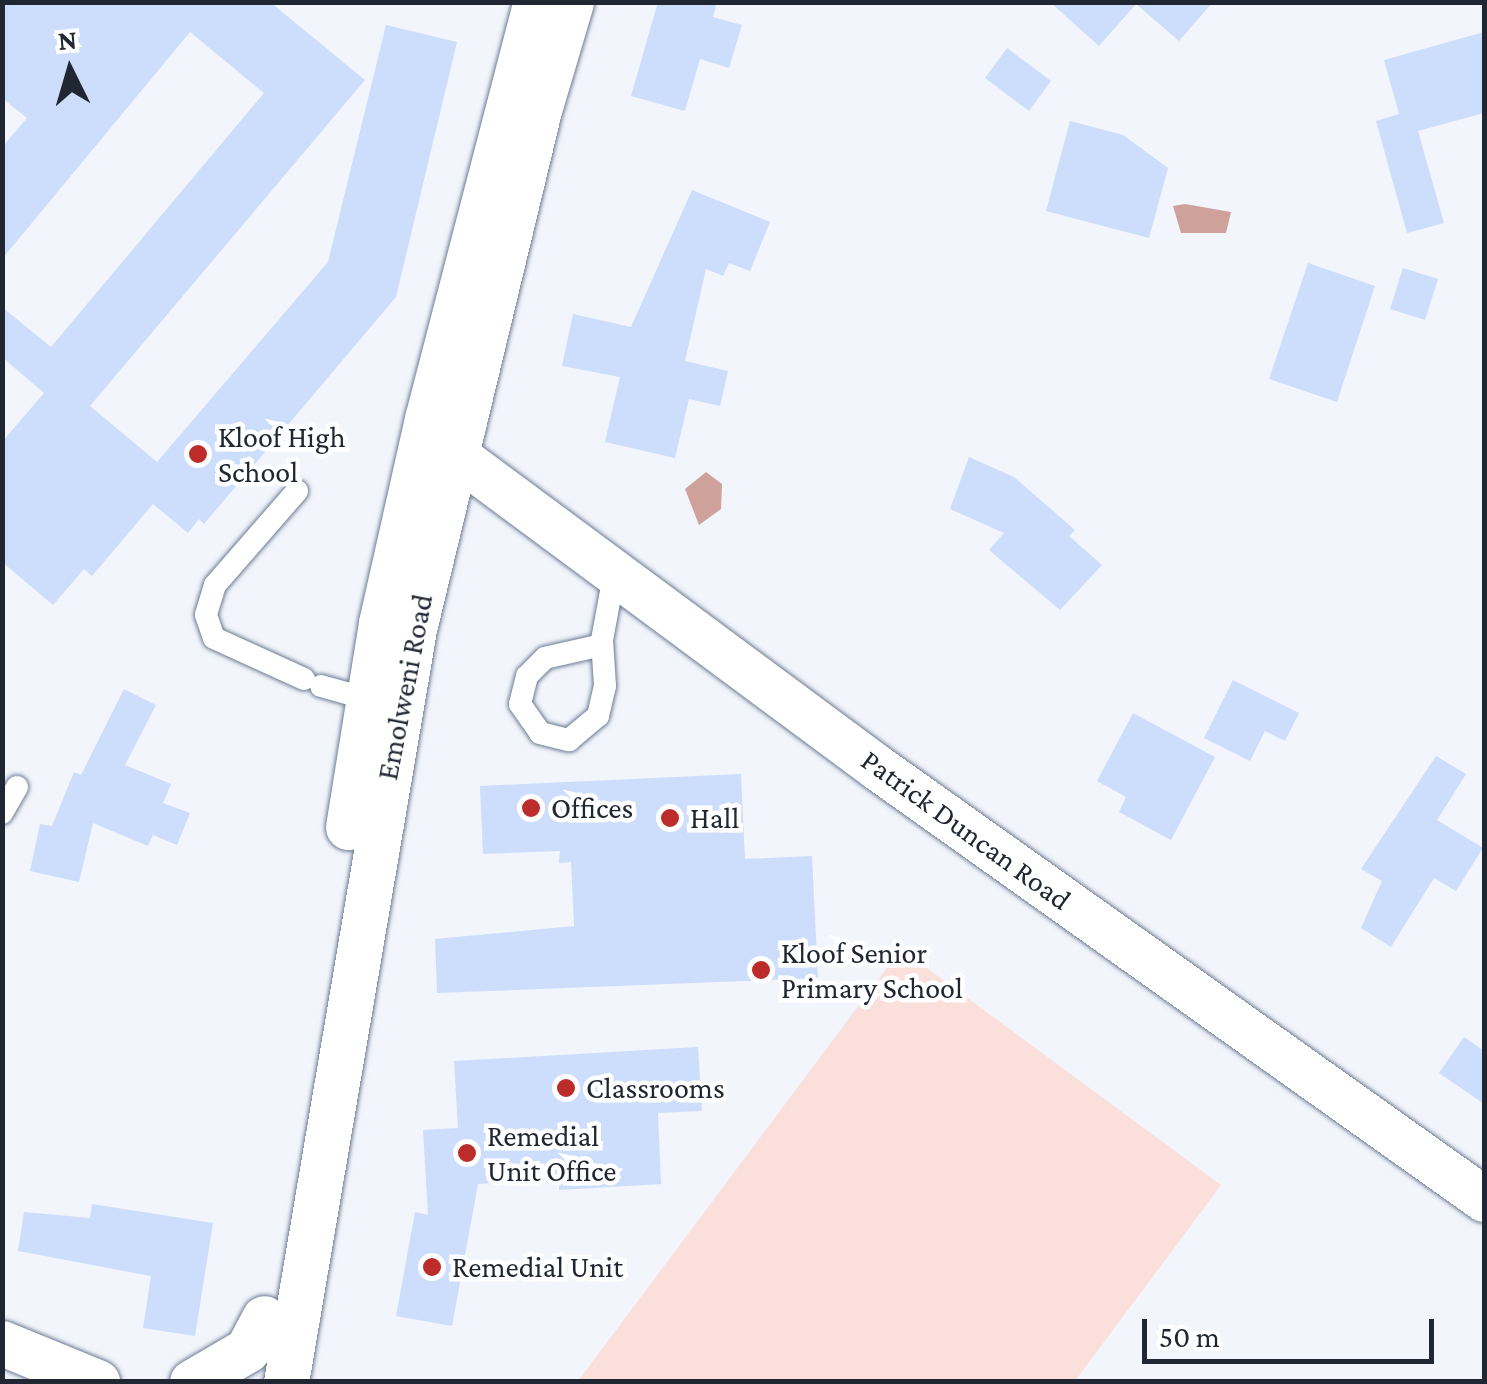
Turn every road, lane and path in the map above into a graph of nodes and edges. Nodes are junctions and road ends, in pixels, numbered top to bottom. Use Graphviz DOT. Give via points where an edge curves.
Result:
graph roads {
  1 [pos="536,2"];
  2 [pos="571,2"];
  3 [pos="454,454"];
  4 [pos="297,491"];
  5 [pos="441,509"];
  6 [pos="551,523"];
  7 [pos="615,570"];
  8 [pos="602,646"];
  9 [pos="368,699"];
  10 [pos="17,787"];
  11 [pos="2,813"];
  12 [pos="1484,1200"];
  13 [pos="264,1318"];
  14 [pos="2,1342"];
  15 [pos="97,1382"];
  16 [pos="192,1382"];
  17 [pos="256,1382"];
  18 [pos="286,1382"];
  1 -- 9 [label="street, Emolweni Road" via="426,419"];
  2 -- 3 [label="street, Emolweni Road"];
  3 -- 5 [label="street, Emolweni Road"];
  3 -- 6 [label="street, Patrick Duncan Road"];
  4 -- 9 [label="lane" via="215,585 206,615 214,638 312,683"];
  5 -- 6 [label="street" via="488,506"];
  5 -- 18 [label="street, Emolweni Road" via="414,629"];
  6 -- 7 [label="street, Patrick Duncan Road"];
  7 -- 8 [label="lane"];
  7 -- 12 [label="street, Patrick Duncan Road" via="878,768"];
  8 -- 8 [label="lane" via="605,686 598,716 569,740 540,733 520,704 527,676 545,658"];
  9 -- 13 [label="street, Emolweni Road"];
  10 -- 11 [label="lane"];
  13 -- 16 [label="street" via="247,1350"];
  13 -- 17 [label="street, Emolweni Road"];
  14 -- 15 [label="street"];
}
